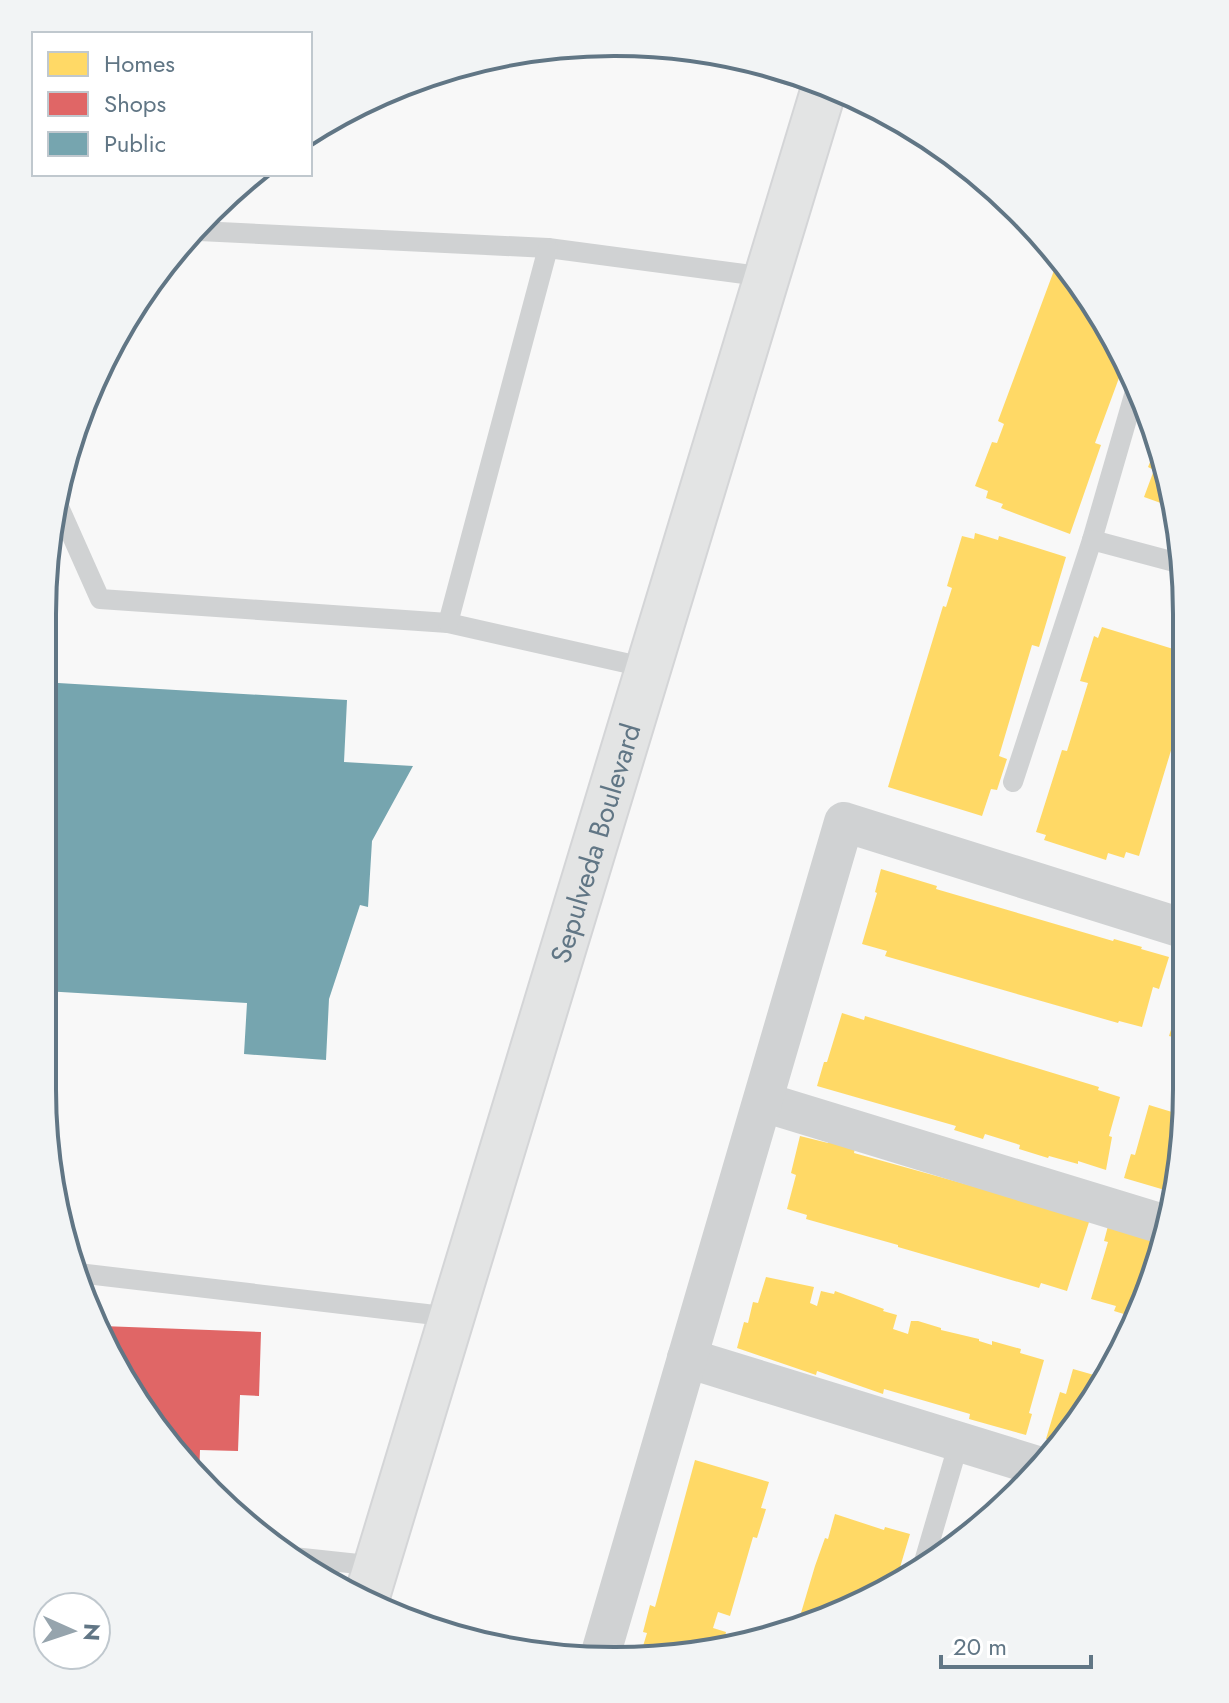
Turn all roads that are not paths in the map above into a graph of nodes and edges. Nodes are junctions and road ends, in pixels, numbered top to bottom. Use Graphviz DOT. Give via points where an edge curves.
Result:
graph roads {
  1 [pos="822,97"];
  2 [pos="209,231"];
  3 [pos="548,248"];
  4 [pos="767,277"];
  5 [pos="1131,404"];
  6 [pos="65,520"];
  7 [pos="1092,540"];
  8 [pos="1170,561"];
  9 [pos="448,623"];
  10 [pos="648,668"];
  11 [pos="1013,782"];
  12 [pos="1173,925"];
  13 [pos="763,1102"];
  14 [pos="1156,1222"];
  15 [pos="88,1274"];
  16 [pos="452,1317"];
  17 [pos="687,1358"];
  18 [pos="959,1442"];
  19 [pos="1028,1463"];
  20 [pos="927,1552"];
  21 [pos="333,1571"];
  22 [pos="371,1584"];
  23 [pos="603,1647"];
  1 -- 4 [label="main road, Sepulveda Boulevard"];
  2 -- 3 [label="lane"];
  3 -- 4 [label="lane"];
  3 -- 9 [label="lane"];
  4 -- 10 [label="main road, Sepulveda Boulevard"];
  5 -- 7 [label="lane"];
  6 -- 9 [label="lane" via="100,599"];
  7 -- 8 [label="lane"];
  7 -- 11 [label="lane"];
  9 -- 10 [label="lane"];
  10 -- 16 [label="main road, Sepulveda Boulevard"];
  12 -- 13 [label="street" via="844,822"];
  13 -- 14 [label="street"];
  13 -- 17 [label="street"];
  15 -- 16 [label="lane"];
  16 -- 22 [label="main road, Sepulveda Boulevard"];
  17 -- 18 [label="street"];
  17 -- 23 [label="street"];
  18 -- 19 [label="street"];
  18 -- 20 [label="lane"];
  21 -- 22 [label="lane"];
}
